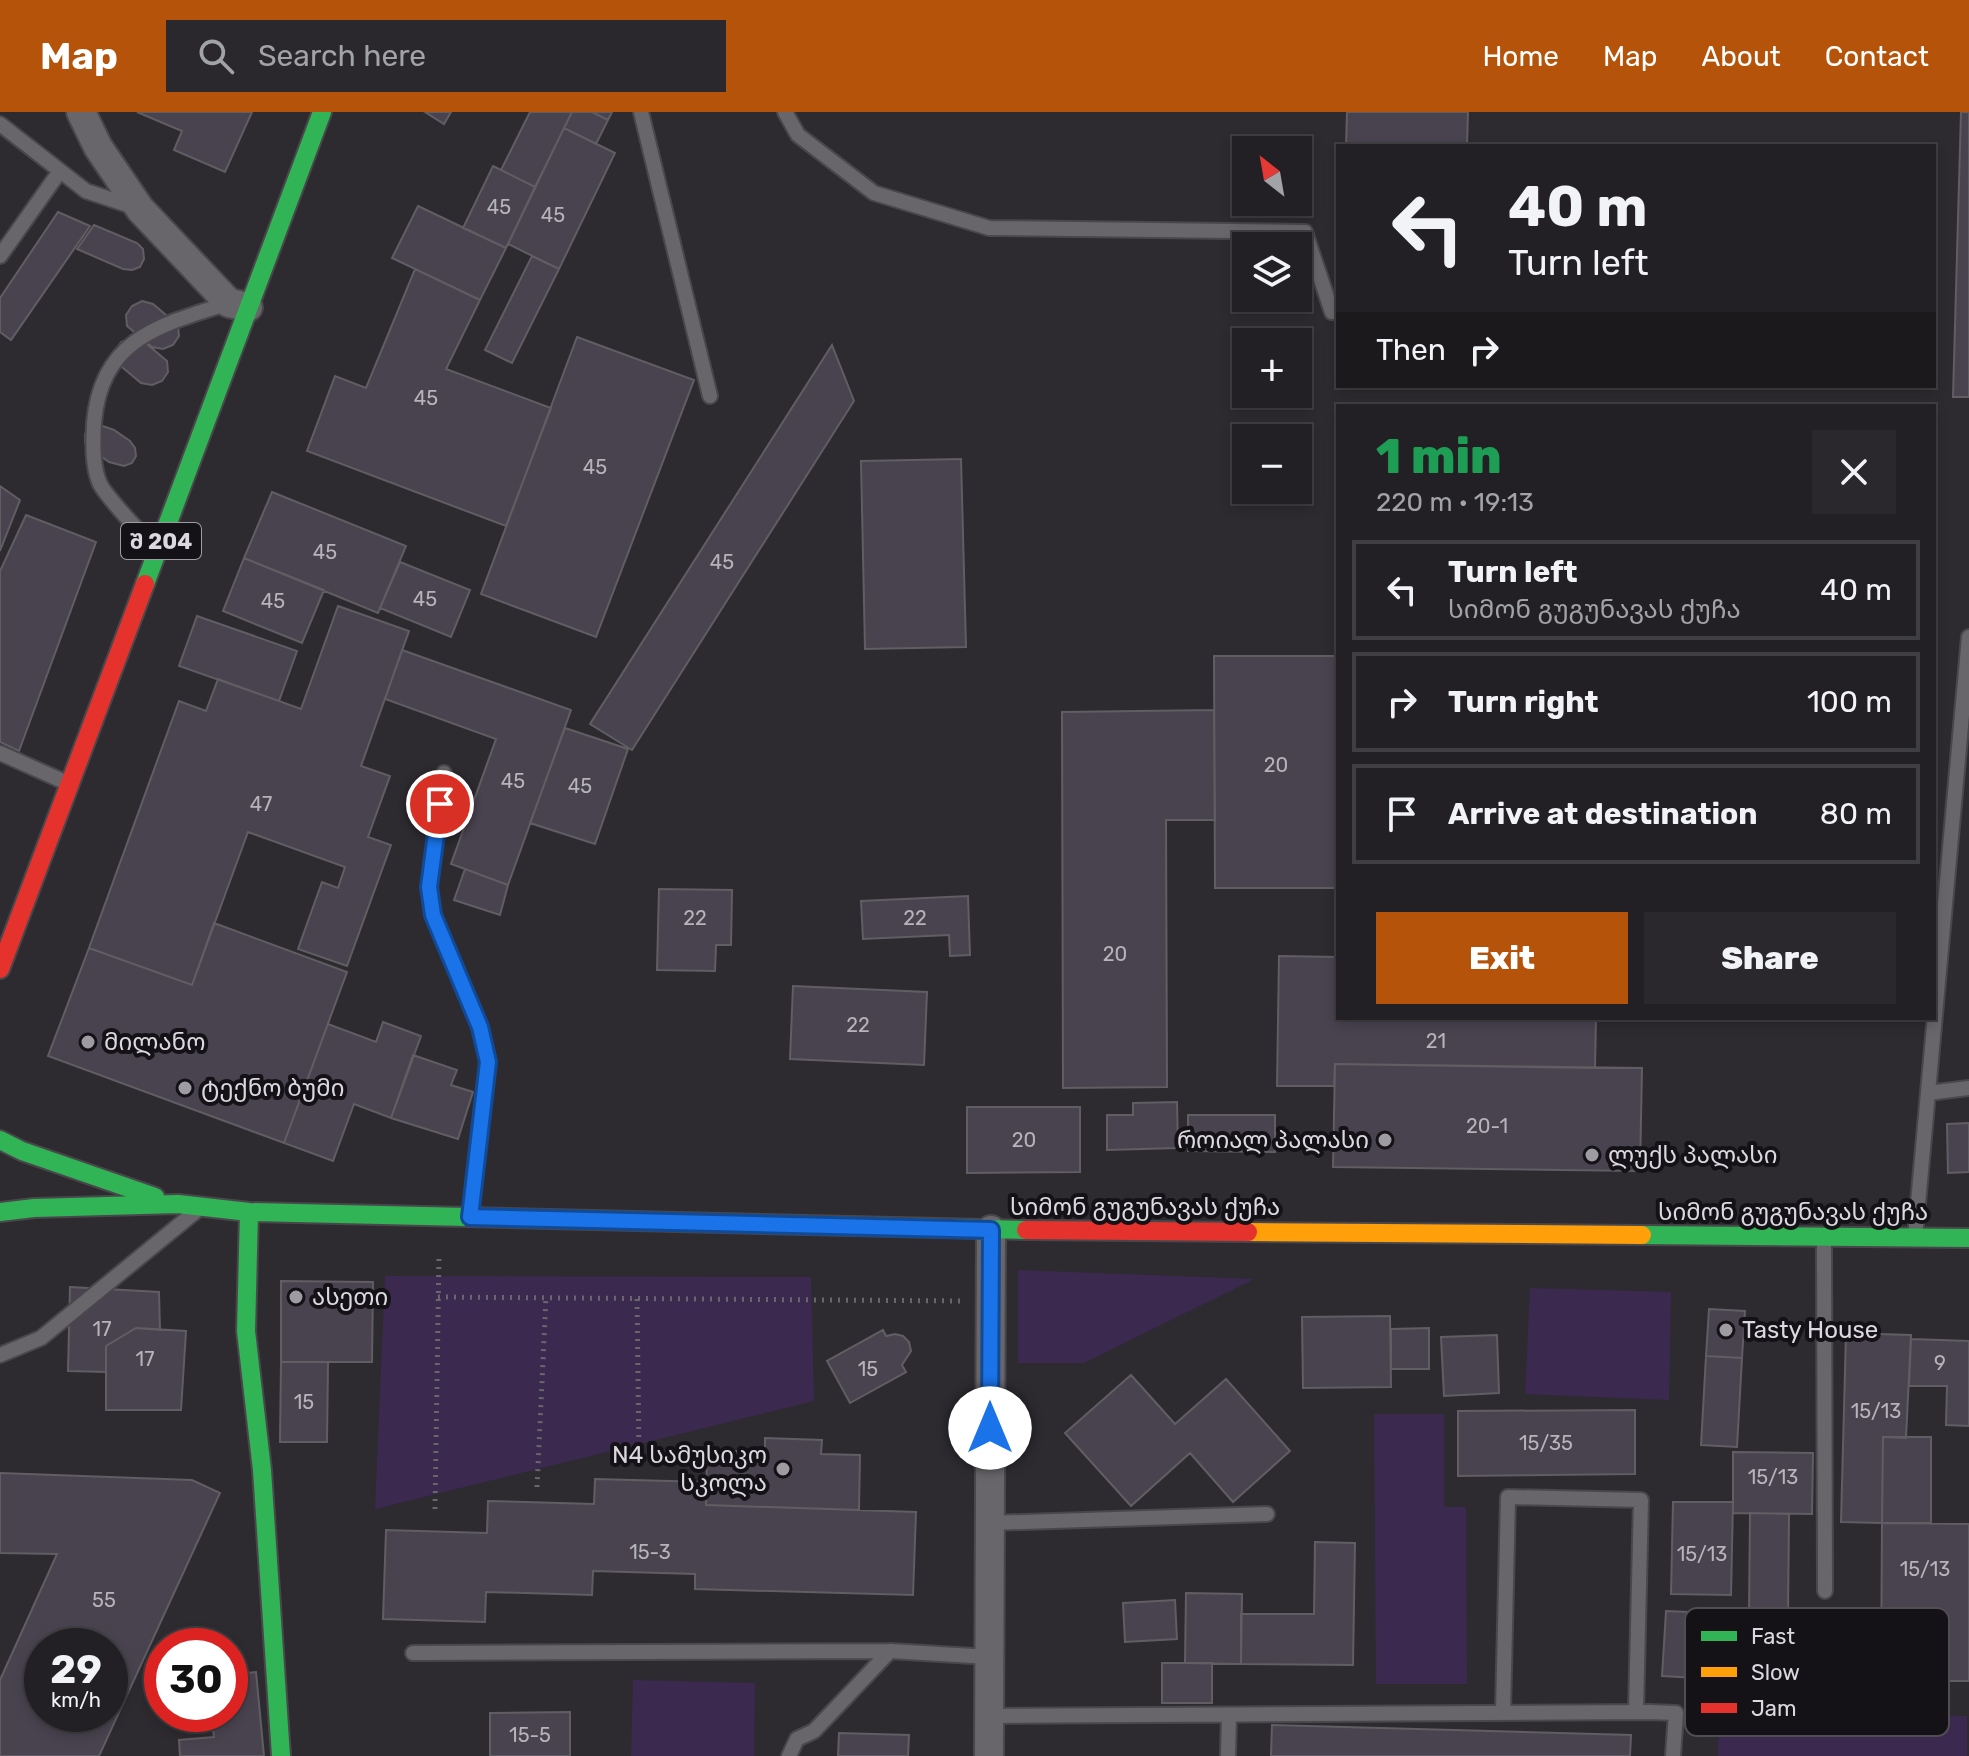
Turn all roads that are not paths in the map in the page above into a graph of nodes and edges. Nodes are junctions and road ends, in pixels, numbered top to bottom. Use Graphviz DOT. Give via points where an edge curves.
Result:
graph roads {
  1 [pos="81,112"];
  2 [pos="322,112"];
  3 [pos="641,112"];
  4 [pos="785,112"];
  5 [pos="0,124"];
  6 [pos="60,171"];
  7 [pos="140,209"];
  8 [pos="0,256"];
  9 [pos="238,305"];
  10 [pos="1336,312"];
  11 [pos="710,396"];
  12 [pos="157,552"];
  13 [pos="1969,637"];
  14 [pos="0,753"];
  15 [pos="444,773"];
  16 [pos="69,784"];
  17 [pos="0,969"];
  18 [pos="1936,1004"];
  19 [pos="1935,1020"];
  20 [pos="1969,1088"];
  21 [pos="1928,1093"];
  22 [pos="0,1140"];
  23 [pos="178,1204"];
  24 [pos="202,1207"];
  25 [pos="0,1212"];
  26 [pos="249,1212"];
  27 [pos="470,1217"];
  28 [pos="991,1230"];
  29 [pos="1824,1237"];
  30 [pos="1915,1237"];
  31 [pos="1969,1238"];
  32 [pos="0,1355"];
  33 [pos="1267,1514"];
  34 [pos="990,1523"];
  35 [pos="1825,1591"];
  36 [pos="890,1651"];
  37 [pos="413,1653"];
  38 [pos="990,1657"];
  39 [pos="1636,1711"];
  40 [pos="1503,1712"];
  41 [pos="1229,1715"];
  42 [pos="989,1716"];
  43 [pos="281,1756"];
  44 [pos="789,1756"];
  45 [pos="989,1756"];
  46 [pos="1228,1756"];
  47 [pos="1673,1756"];
  1 -- 7 [label="street"];
  2 -- 9 [label="main road, შ 204"];
  3 -- 11 [label="lane"];
  4 -- 10 [label="lane" via="798,135 874,193 989,228 1305,232"];
  5 -- 6 [label="lane"];
  6 -- 7 [label="lane" via="86,191"];
  6 -- 8 [label="lane"];
  7 -- 9 [label="street"];
  9 -- 12 [label="main road, შ 204"];
  9 -- 12 [label="lane" via="166,323 129,345 110,367 96,398 92,447 100,484"];
  12 -- 16 [label="main road, შ 204"];
  13 -- 18 [label="lane"];
  14 -- 16 [label="lane"];
  15 -- 27 [label="lane" via="429,887 433,915 480,1027 488,1062"];
  16 -- 17 [label="main road, შ 204"];
  19 -- 21 [label="lane"];
  20 -- 21 [label="lane"];
  21 -- 30 [label="lane"];
  22 -- 23 [label="main road, სიმონ გუგუნავას ქუჩა"];
  23 -- 24 [label="main road, სიმონ გუგუნავას ქუჩა"];
  23 -- 25 [label="main road, სიმონ გუგუნავას ქუჩა"];
  24 -- 26 [label="main road, სიმონ გუგუნავას ქუჩა"];
  24 -- 32 [label="lane" via="41,1338"];
  26 -- 27 [label="main road, სიმონ გუგუნავას ქუჩა"];
  26 -- 43 [label="main road" via="246,1331 262,1470"];
  27 -- 28 [label="main road, სიმონ გუგუნავას ქუჩა"];
  28 -- 29 [label="main road, სიმონ გუგუნავას ქუჩა"];
  28 -- 34 [label="street"];
  29 -- 30 [label="main road, სიმონ გუგუნავას ქუჩა"];
  29 -- 35 [label="lane"];
  30 -- 31 [label="main road, სიმონ გუგუნავას ქუჩა"];
  33 -- 34 [label="lane"];
  34 -- 38 [label="street"];
  36 -- 37 [label="lane"];
  36 -- 38 [label="lane"];
  36 -- 44 [label="lane" via="814,1731 797,1739"];
  38 -- 42 [label="street"];
  39 -- 40 [label="lane"];
  39 -- 40 [label="lane" via="1641,1500 1508,1497"];
  39 -- 47 [label="lane" via="1676,1713"];
  40 -- 41 [label="lane"];
  41 -- 42 [label="lane"];
  41 -- 46 [label="lane"];
  42 -- 45 [label="street"];
}
